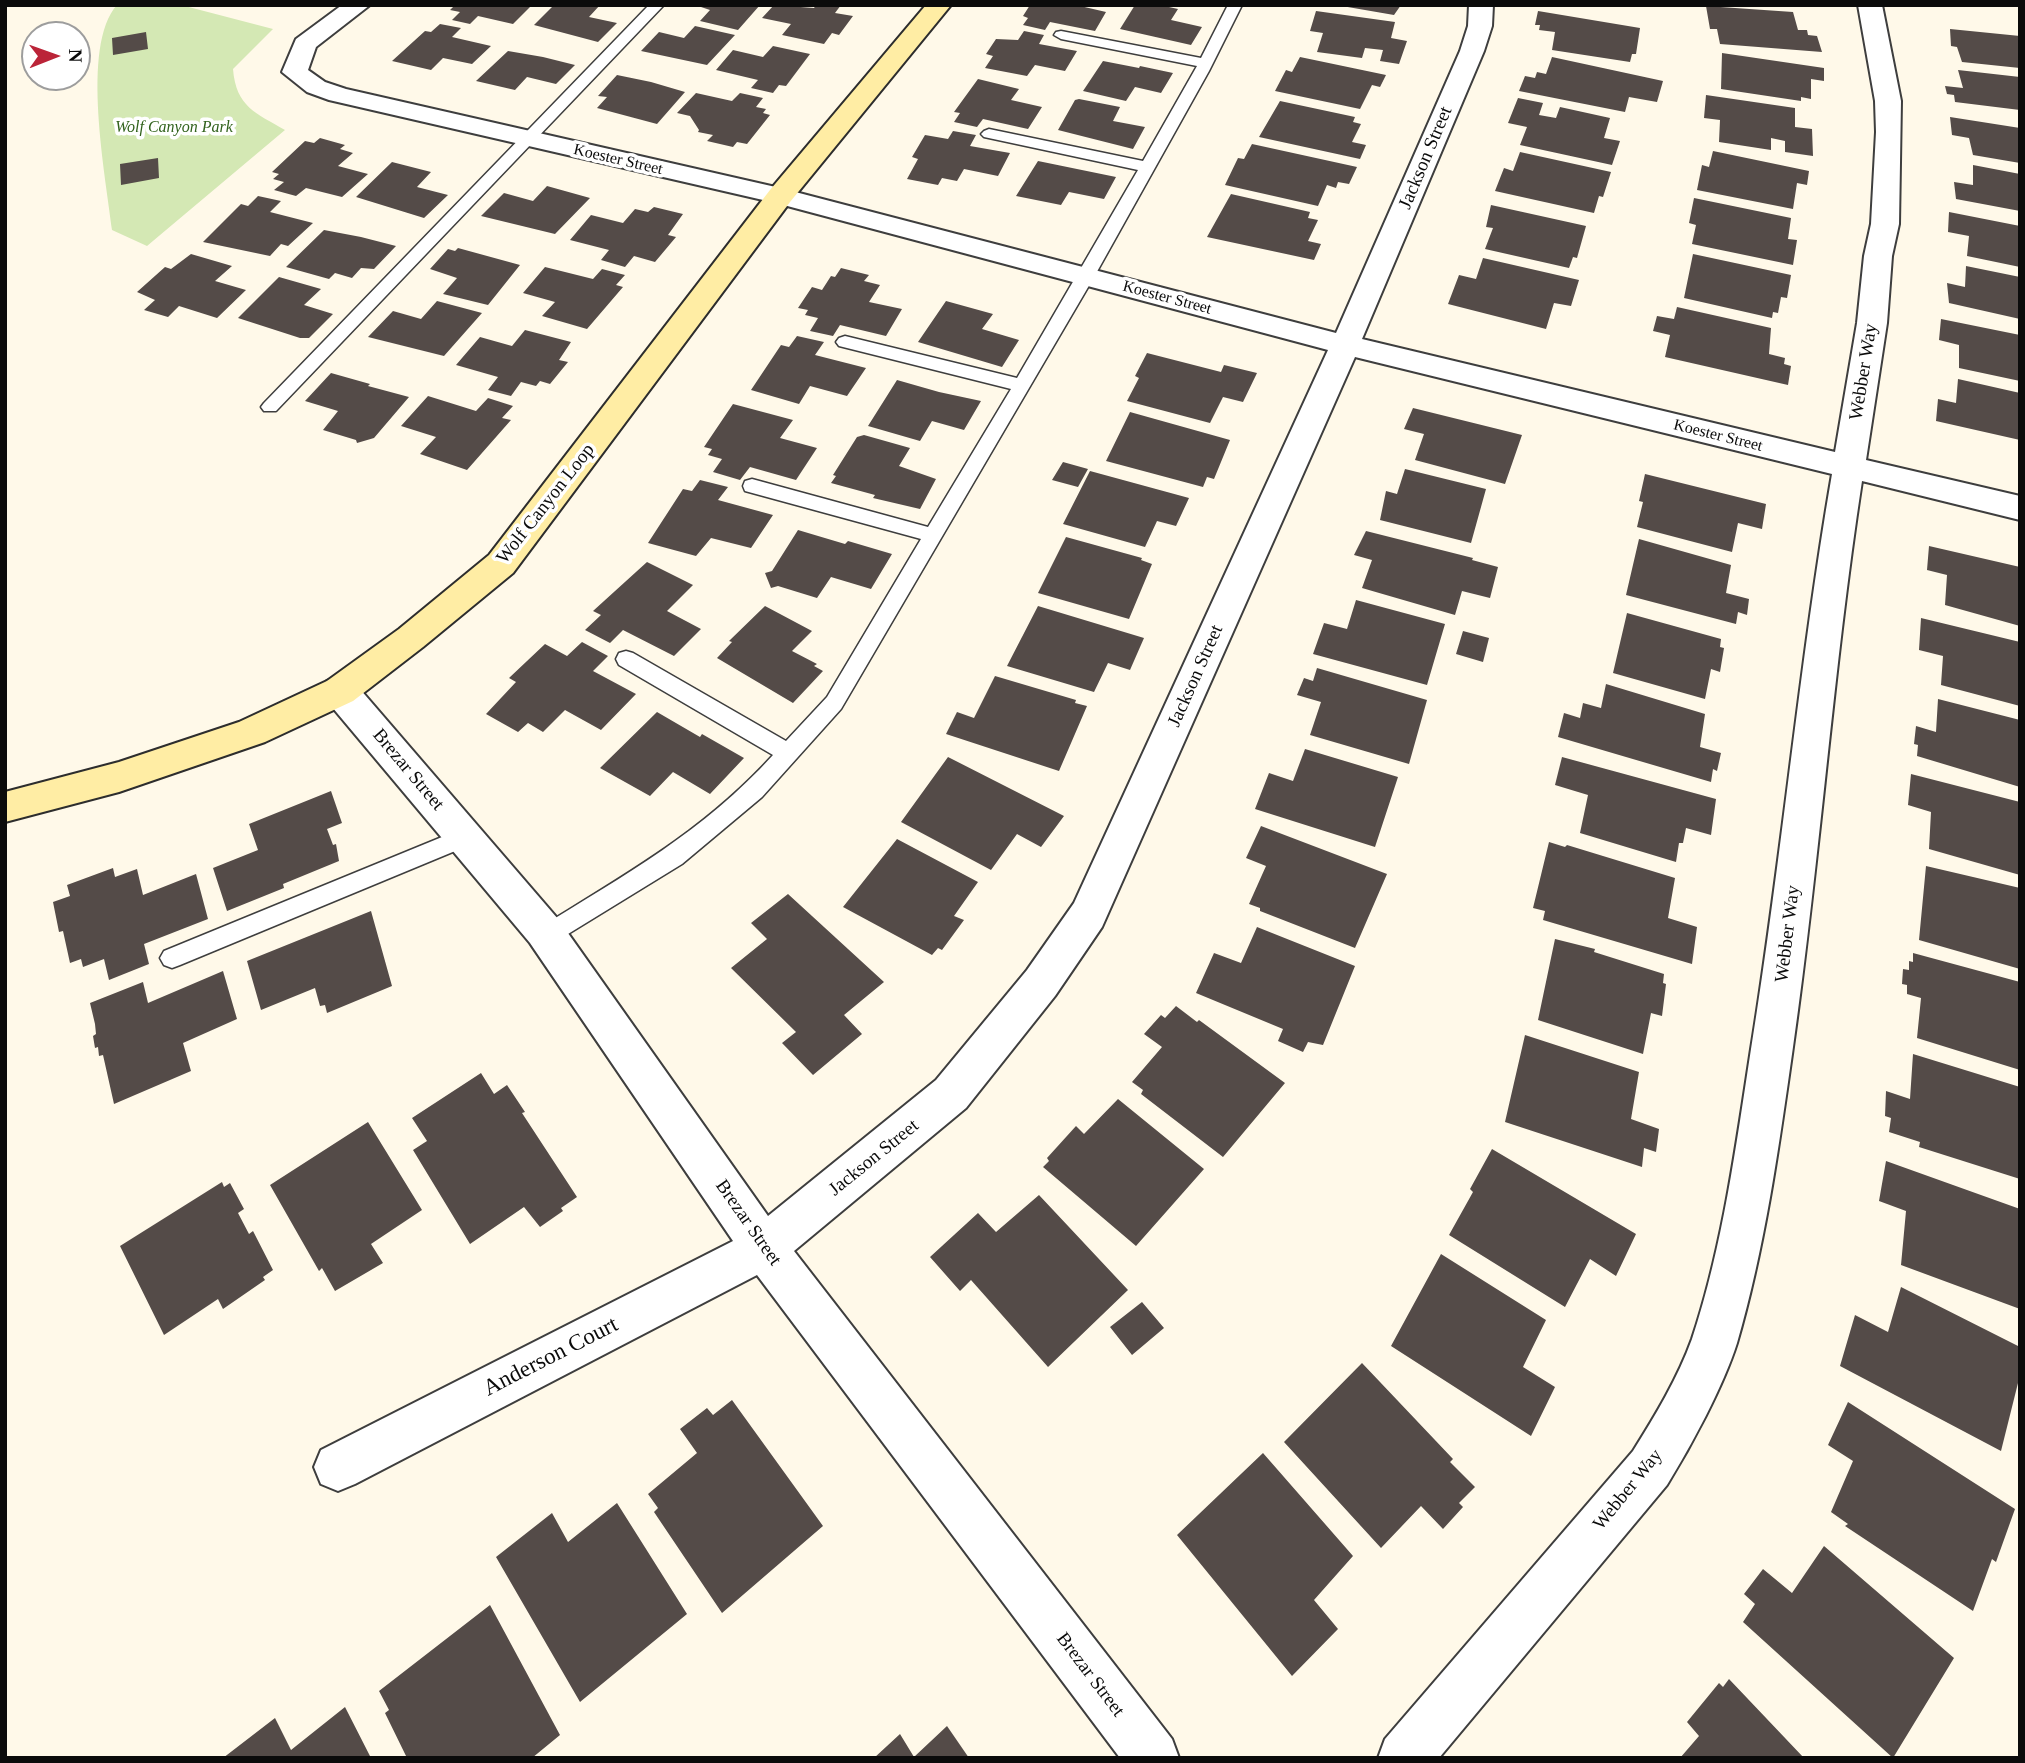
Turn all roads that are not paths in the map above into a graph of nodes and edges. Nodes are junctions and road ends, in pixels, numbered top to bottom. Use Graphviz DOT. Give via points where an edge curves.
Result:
graph roads {
  1 [pos="358,5"];
  2 [pos="657,5"];
  3 [pos="939,5"];
  4 [pos="1235,5"];
  5 [pos="1481,5"];
  6 [pos="1870,5"];
  7 [pos="1061,35"];
  8 [pos="1206,63"];
  9 [pos="989,134"];
  10 [pos="528,139"];
  11 [pos="1147,167"];
  12 [pos="780,196"];
  13 [pos="1086,277"];
  14 [pos="845,342"];
  15 [pos="1345,345"];
  16 [pos="1021,385"];
  17 [pos="270,407"];
  18 [pos="1848,467"];
  19 [pos="752,486"];
  20 [pos="2020,508"];
  21 [pos="934,536"];
  22 [pos="626,659"];
  23 [pos="340,691"];
  24 [pos="789,753"];
  25 [pos="5,807"];
  26 [pos="464,837"];
  27 [pos="547,935"];
  28 [pos="172,958"];
  29 [pos="764,1248"];
  30 [pos="338,1467"];
  31 [pos="1153,1758"];
  32 [pos="1404,1758"];
  1 -- 10 [label="street, Koester Street" via="305,44 295,72 338,95"];
  2 -- 10 [label="lane"];
  3 -- 12 [label="street, Wolf Canyon Loop"];
  4 -- 8 [label="lane"];
  5 -- 15 [label="street, Jackson Street" via="1472,51"];
  6 -- 18 [label="street, Webber Way" via="1888,101 1885,224"];
  7 -- 8 [label="lane"];
  8 -- 11 [label="lane"];
  9 -- 11 [label="lane"];
  10 -- 12 [label="street, Koester Street"];
  10 -- 17 [label="lane"];
  11 -- 13 [label="lane"];
  12 -- 13 [label="street, Koester Street"];
  12 -- 23 [label="street, Wolf Canyon Loop" via="501,564"];
  13 -- 15 [label="street, Koester Street"];
  13 -- 16 [label="lane"];
  14 -- 16 [label="lane"];
  15 -- 18 [label="street, Koester Street"];
  15 -- 29 [label="street, Jackson Street" via="1088,915 1041,983 951,1094"];
  16 -- 21 [label="lane"];
  18 -- 20 [label="street, Koester Street"];
  18 -- 32 [label="street, Webber Way" via="1758,1143 1713,1345 1672,1433 1650,1468"];
  19 -- 21 [label="lane"];
  21 -- 24 [label="lane" via="834,703"];
  22 -- 24 [label="lane"];
  23 -- 25 [label="street, Wolf Canyon Loop" via="240,736 119,777"];
  23 -- 26 [label="street, Brezar Street"];
  24 -- 27 [label="lane" via="754,791 674,857"];
  26 -- 27 [label="street, Brezar Street"];
  26 -- 28 [label="lane"];
  27 -- 29 [label="street, Brezar Street"];
  29 -- 30 [label="street, Anderson Court"];
  29 -- 31 [label="street, Brezar Street"];
}
